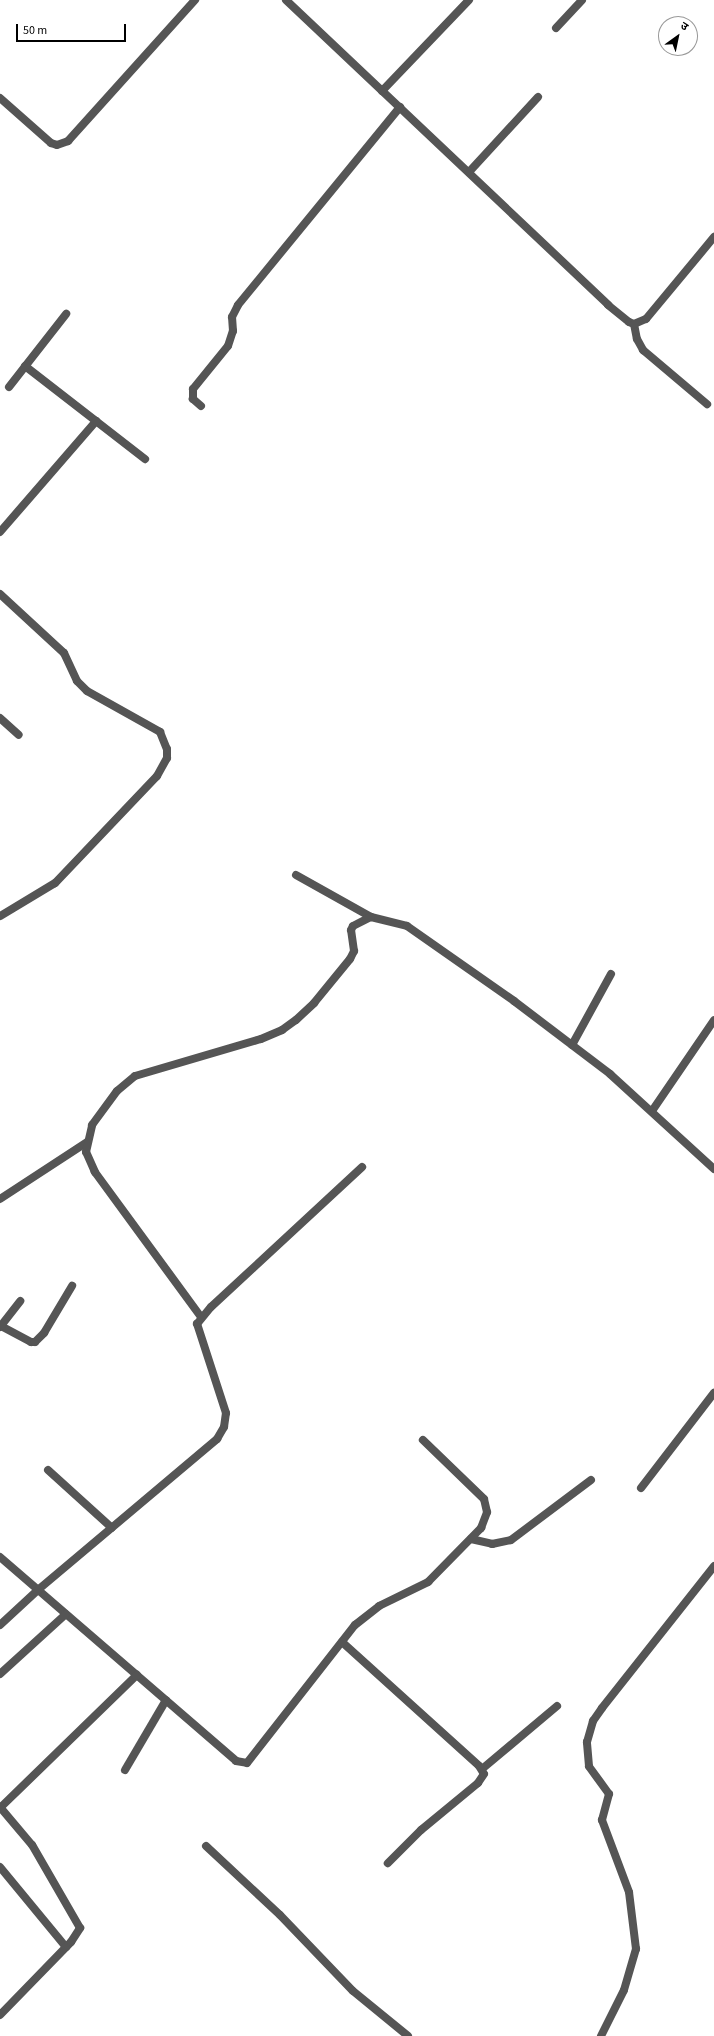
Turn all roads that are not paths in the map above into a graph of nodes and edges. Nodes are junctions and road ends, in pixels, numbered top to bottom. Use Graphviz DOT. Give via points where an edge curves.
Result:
graph roads {
  1 [pos="195,0"];
  2 [pos="286,0"];
  3 [pos="468,0"];
  4 [pos="582,0"];
  5 [pos="556,28"];
  6 [pos="382,91"];
  7 [pos="538,97"];
  8 [pos="0,98"];
  9 [pos="400,107"];
  10 [pos="469,172"];
  11 [pos="714,237"];
  12 [pos="66,314"];
  13 [pos="634,324"];
  14 [pos="26,366"];
  15 [pos="9,387"];
  16 [pos="707,404"];
  17 [pos="201,406"];
  18 [pos="96,421"];
  19 [pos="145,459"];
  20 [pos="0,532"];
  21 [pos="0,594"];
  22 [pos="0,718"];
  23 [pos="19,735"];
  24 [pos="296,875"];
  25 [pos="0,916"];
  26 [pos="371,917"];
  27 [pos="611,974"];
  28 [pos="714,1020"];
  29 [pos="572,1045"];
  30 [pos="652,1111"];
  31 [pos="87,1142"];
  32 [pos="362,1167"];
  33 [pos="714,1169"];
  34 [pos="0,1199"];
  35 [pos="72,1286"];
  36 [pos="20,1300"];
  37 [pos="201,1317"];
  38 [pos="0,1327"];
  39 [pos="714,1393"];
  40 [pos="423,1440"];
  41 [pos="48,1470"];
  42 [pos="591,1480"];
  43 [pos="641,1488"];
  44 [pos="112,1528"];
  45 [pos="471,1539"];
  46 [pos="0,1557"];
  47 [pos="714,1566"];
  48 [pos="39,1589"];
  49 [pos="66,1614"];
  50 [pos="0,1625"];
  51 [pos="342,1642"];
  52 [pos="0,1674"];
  53 [pos="137,1675"];
  54 [pos="166,1700"];
  55 [pos="557,1706"];
  56 [pos="482,1769"];
  57 [pos="125,1770"];
  58 [pos="0,1807"];
  59 [pos="206,1846"];
  60 [pos="388,1863"];
  61 [pos="0,1867"];
  62 [pos="66,1947"];
  63 [pos="0,2015"];
  64 [pos="408,2036"];
  65 [pos="600,2036"];
  1 -- 8 [label="street" via="68,141 57,145 51,143"];
  2 -- 6 [label="street"];
  3 -- 6 [label="street"];
  4 -- 5 [label="street"];
  6 -- 9 [label="street"];
  7 -- 10 [label="street"];
  9 -- 10 [label="street"];
  9 -- 17 [label="street" via="238,305 232,317 233,331 230,342 193,389 193,399"];
  10 -- 13 [label="street" via="608,306"];
  11 -- 13 [label="street" via="646,319"];
  12 -- 14 [label="street"];
  13 -- 16 [label="street" via="637,339 643,350"];
  14 -- 15 [label="street"];
  14 -- 18 [label="street"];
  18 -- 19 [label="street"];
  18 -- 20 [label="street"];
  21 -- 25 [label="street" via="64,653 73,676 87,691 160,732 165,739 167,754 157,776 56,883"];
  22 -- 23 [label="street"];
  24 -- 26 [label="street"];
  26 -- 29 [label="street" via="407,926"];
  26 -- 31 [label="street" via="353,926 351,930 354,951 350,959 323,993 296,1020 282,1030 261,1039 135,1076 117,1091 92,1125"];
  27 -- 29 [label="street"];
  28 -- 30 [label="street"];
  29 -- 30 [label="street"];
  30 -- 33 [label="street"];
  31 -- 34 [label="street"];
  31 -- 37 [label="street" via="86,1152 95,1172"];
  32 -- 37 [label="street"];
  35 -- 38 [label="street" via="44,1333 35,1342"];
  36 -- 38 [label="street"];
  37 -- 44 [label="street" via="197,1324 198,1332 226,1413 224,1427 217,1439"];
  39 -- 43 [label="street"];
  40 -- 45 [label="street" via="484,1499 487,1512 481,1528"];
  41 -- 44 [label="street"];
  42 -- 45 [label="street" via="511,1540 492,1544"];
  44 -- 48 [label="street"];
  45 -- 51 [label="street" via="428,1582 367,1614"];
  46 -- 48 [label="street"];
  47 -- 65 [label="street" via="602,1708 593,1721 587,1742 589,1766 609,1794 602,1820 629,1892 635,1942 631,1970 624,1990"];
  48 -- 49 [label="street"];
  48 -- 50 [label="street"];
  49 -- 52 [label="street"];
  49 -- 53 [label="street"];
  51 -- 54 [label="street" via="247,1763 236,1761"];
  51 -- 56 [label="street"];
  53 -- 54 [label="street"];
  53 -- 58 [label="street"];
  54 -- 57 [label="street"];
  55 -- 56 [label="street"];
  56 -- 60 [label="street" via="484,1774 478,1783 421,1830"];
  58 -- 62 [label="street" via="32,1845 78,1920 80,1928"];
  59 -- 64 [label="street" via="280,1915 353,1991"];
  61 -- 62 [label="street"];
  62 -- 63 [label="street"];
}
